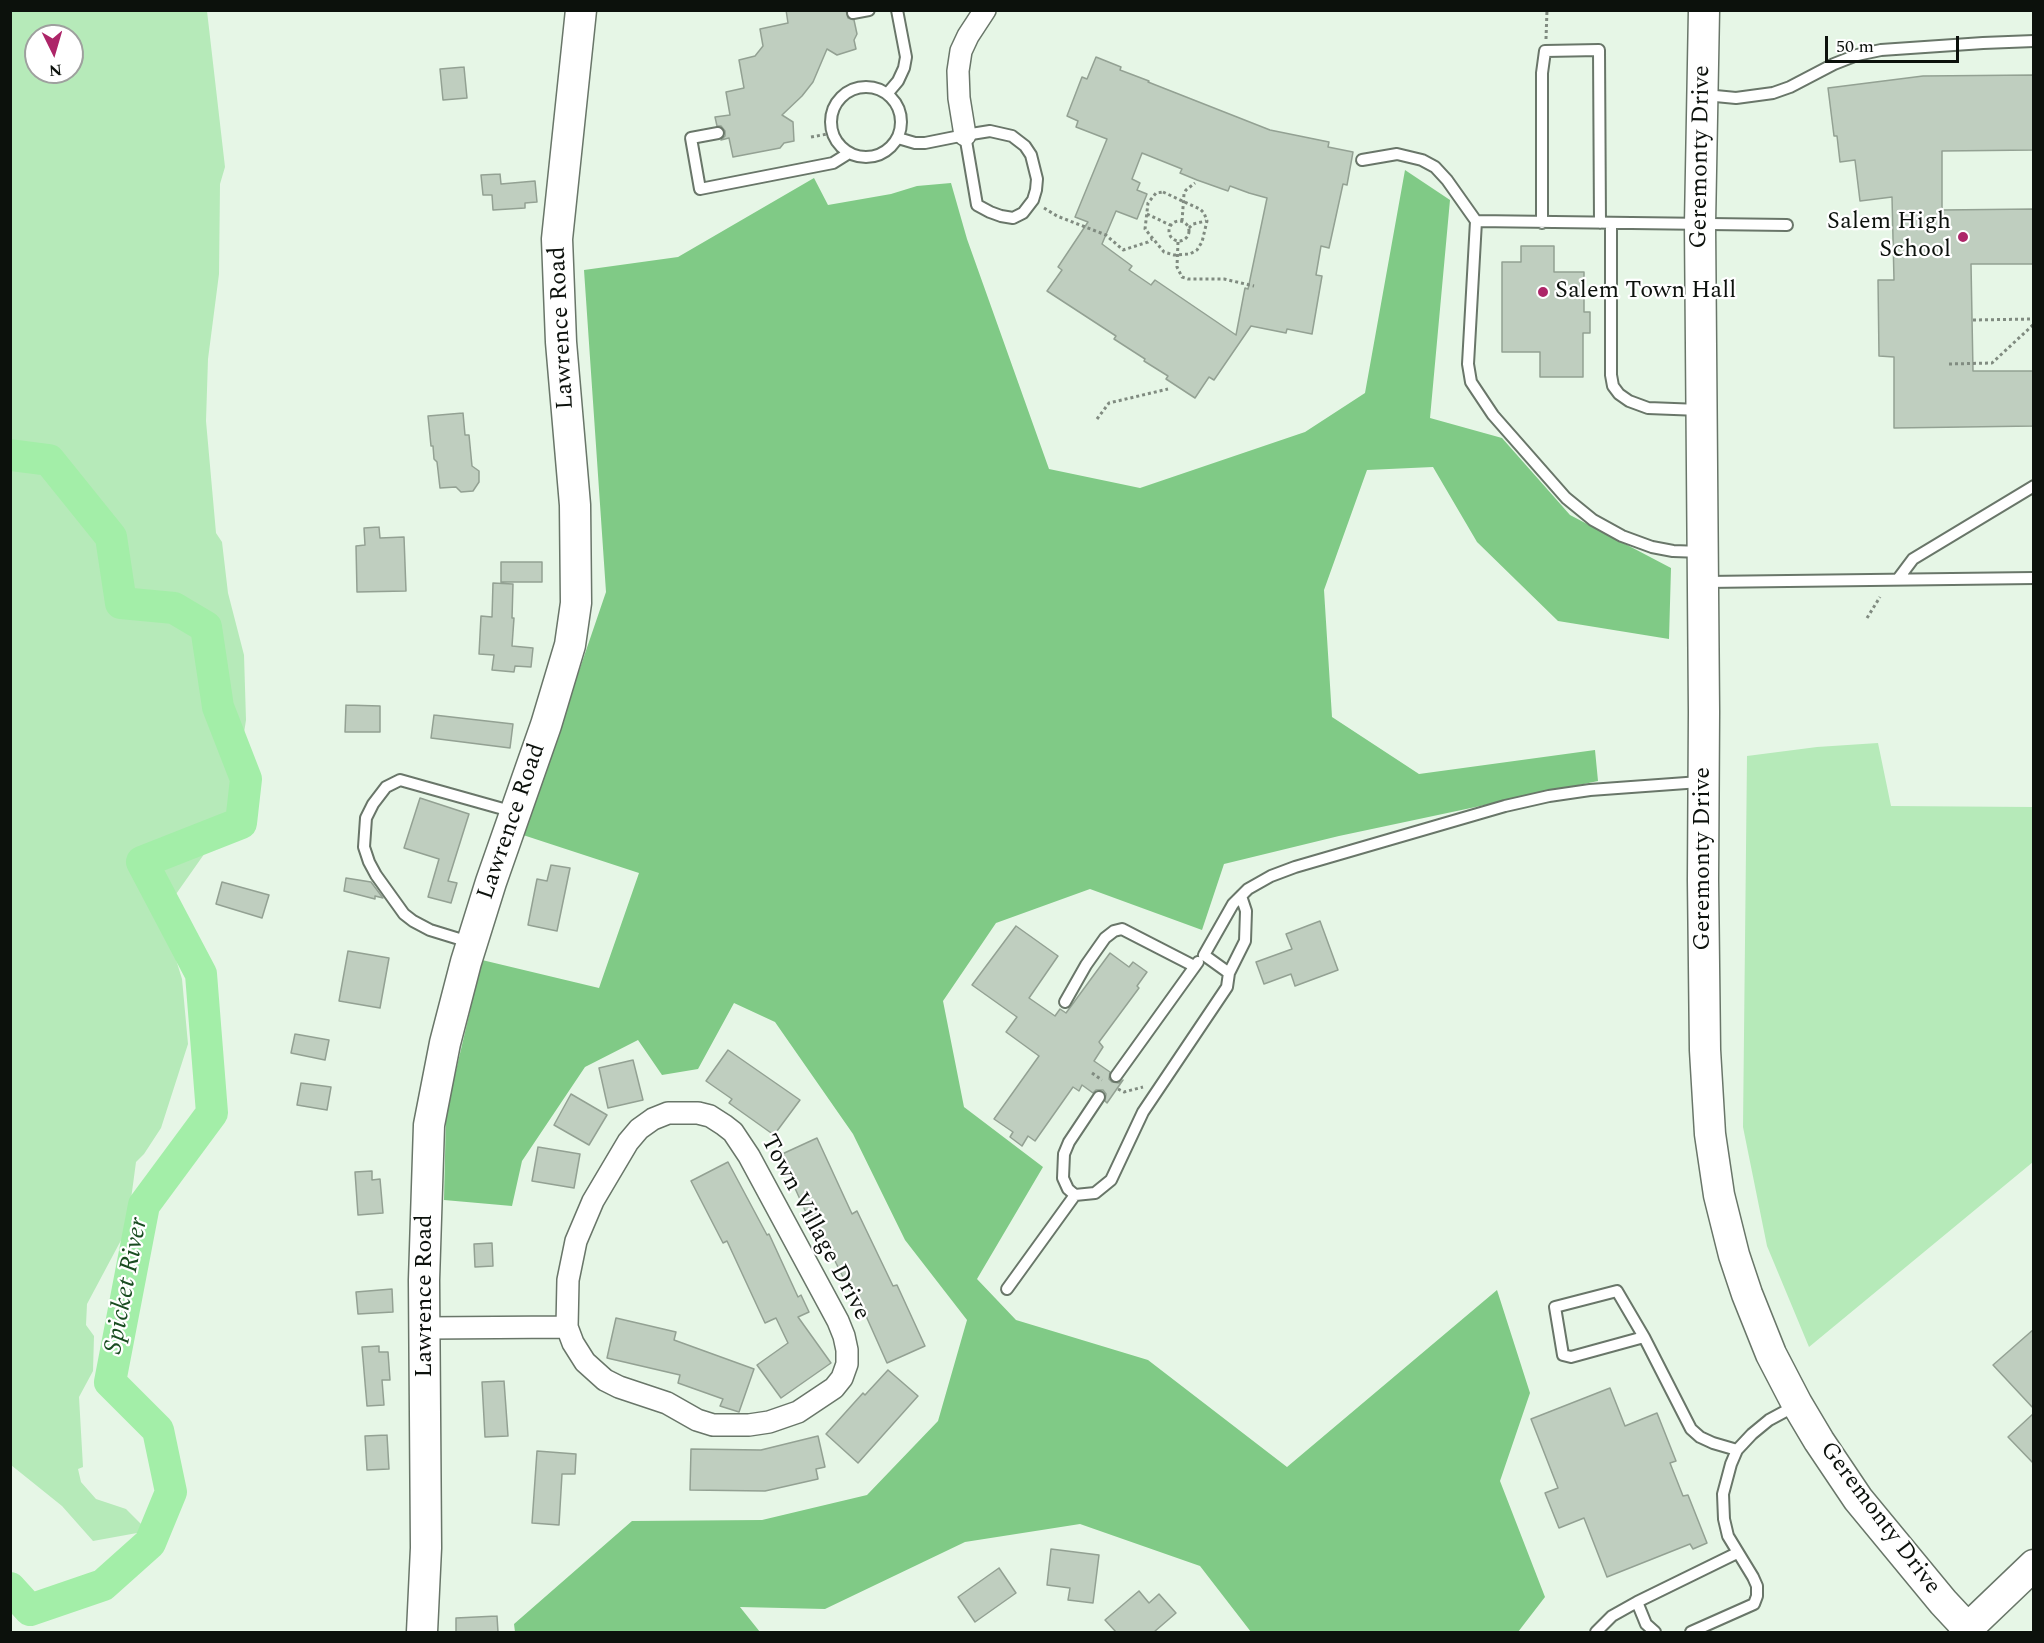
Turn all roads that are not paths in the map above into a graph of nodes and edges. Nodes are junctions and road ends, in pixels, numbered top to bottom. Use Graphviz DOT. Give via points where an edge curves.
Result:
graph roads {
  1 [pos="581,10"];
  2 [pos="869,10"];
  3 [pos="897,10"];
  4 [pos="985,10"];
  5 [pos="1704,10"];
  6 [pos="853,13"];
  7 [pos="2034,41"];
  8 [pos="887,94"];
  9 [pos="1702,95"];
  10 [pos="718,133"];
  11 [pos="965,135"];
  12 [pos="898,138"];
  13 [pos="849,153"];
  14 [pos="1362,159"];
  15 [pos="1476,221"];
  16 [pos="1542,223"];
  17 [pos="1606,223"];
  18 [pos="1700,224"];
  19 [pos="1787,225"];
  20 [pos="1701,410"];
  21 [pos="2034,486"];
  22 [pos="1702,552"];
  23 [pos="2034,578"];
  24 [pos="1898,579"];
  25 [pos="1702,582"];
  26 [pos="1704,782"];
  27 [pos="516,812"];
  28 [pos="1241,896"];
  29 [pos="472,942"];
  30 [pos="1204,955"];
  31 [pos="1194,966"];
  32 [pos="1229,973"];
  33 [pos="1065,1002"];
  34 [pos="1116,1076"];
  35 [pos="1099,1097"];
  36 [pos="1075,1195"];
  37 [pos="1007,1289"];
  38 [pos="567,1327"];
  39 [pos="426,1328"];
  40 [pos="1644,1337"];
  41 [pos="1797,1404"];
  42 [pos="1737,1450"];
  43 [pos="1737,1553"];
  44 [pos="2034,1565"];
  45 [pos="1637,1602"];
  46 [pos="1968,1631"];
  47 [pos="422,1632"];
  48 [pos="1596,1632"];
  49 [pos="1655,1632"];
  50 [pos="1691,1632"];
  1 -- 27 [label="street, Lawrence Road" via="557,240 575,505 576,603 570,645"];
  2 -- 6 [label="lane"];
  3 -- 8 [label="lane" via="906,57 898,81"];
  4 -- 11 [label="street" via="961,51 959,98"];
  5 -- 9 [label="street, Geremonty Drive"];
  7 -- 9 [label="lane" via="1881,50 1846,59 1773,93 1736,98"];
  8 -- 12 [label="lane" via="901,116"];
  8 -- 13 [label="lane" via="869,87 857,88 837,101 832,112 833,133 839,146"];
  9 -- 18 [label="street, Geremonty Drive"];
  10 -- 13 [label="lane" via="690,138 700,189 833,163"];
  11 -- 11 [label="lane" via="977,205 1001,216 1013,218 1023,213 1036,190 1035,167 1025,146 1001,132"];
  11 -- 12 [label="lane" via="925,143"];
  12 -- 13 [label="lane" via="882,154 860,157"];
  14 -- 15 [label="lane" via="1397,154 1422,160 1447,180"];
  15 -- 16 [label="lane"];
  15 -- 22 [label="lane" via="1468,364 1471,382 1493,415 1566,498 1593,520 1652,547"];
  16 -- 17 [label="lane"];
  16 -- 17 [label="lane" via="1545,51 1599,50"];
  17 -- 18 [label="lane"];
  17 -- 20 [label="lane" via="1613,386 1629,401 1648,408"];
  18 -- 19 [label="lane"];
  18 -- 20 [label="street, Geremonty Drive"];
  20 -- 22 [label="street, Geremonty Drive"];
  21 -- 24 [label="lane" via="1913,559"];
  22 -- 25 [label="street, Geremonty Drive"];
  23 -- 24 [label="lane"];
  24 -- 25 [label="lane"];
  25 -- 26 [label="street, Geremonty Drive"];
  26 -- 28 [label="lane" via="1590,790 1505,806 1295,867 1257,882"];
  26 -- 41 [label="street, Geremonty Drive" via="1705,1050 1710,1134 1719,1195 1747,1294"];
  27 -- 29 [label="street, Lawrence Road"];
  27 -- 29 [label="lane" via="400,780 386,787 366,818 364,847 369,862 404,914 430,930"];
  28 -- 30 [label="lane"];
  28 -- 32 [label="lane" via="1246,911 1245,941"];
  29 -- 39 [label="street, Lawrence Road" via="445,1043 429,1125"];
  30 -- 31 [label="lane"];
  30 -- 32 [label="lane"];
  31 -- 33 [label="lane" via="1122,929 1114,931 1086,965"];
  31 -- 34 [label="lane"];
  32 -- 36 [label="lane" via="1227,987 1143,1112 1111,1180 1095,1193"];
  35 -- 36 [label="lane" via="1064,1154 1063,1178"];
  36 -- 37 [label="lane"];
  38 -- 38 [label="street, Town Village Drive" via="585,1362 605,1380 713,1425 749,1425 791,1416 834,1388 847,1364 838,1321 749,1156 733,1132 710,1116 698,1113 668,1113 653,1119 628,1142 593,1201 576,1241 568,1280"];
  38 -- 39 [label="street"];
  39 -- 47 [label="street, Lawrence Road"];
  40 -- 40 [label="lane" via="1617,1292 1555,1307 1563,1355 1571,1357"];
  40 -- 42 [label="lane" via="1691,1428 1700,1437"];
  41 -- 42 [label="lane" via="1769,1420"];
  41 -- 46 [label="street, Geremonty Drive" via="1858,1499"];
  42 -- 43 [label="lane" via="1726,1479 1723,1506 1728,1536"];
  43 -- 45 [label="lane"];
  43 -- 50 [label="lane" via="1757,1586 1754,1604"];
  44 -- 46 [label="street"];
  45 -- 48 [label="lane" via="1612,1616"];
  45 -- 49 [label="lane" via="1646,1624"];
}
